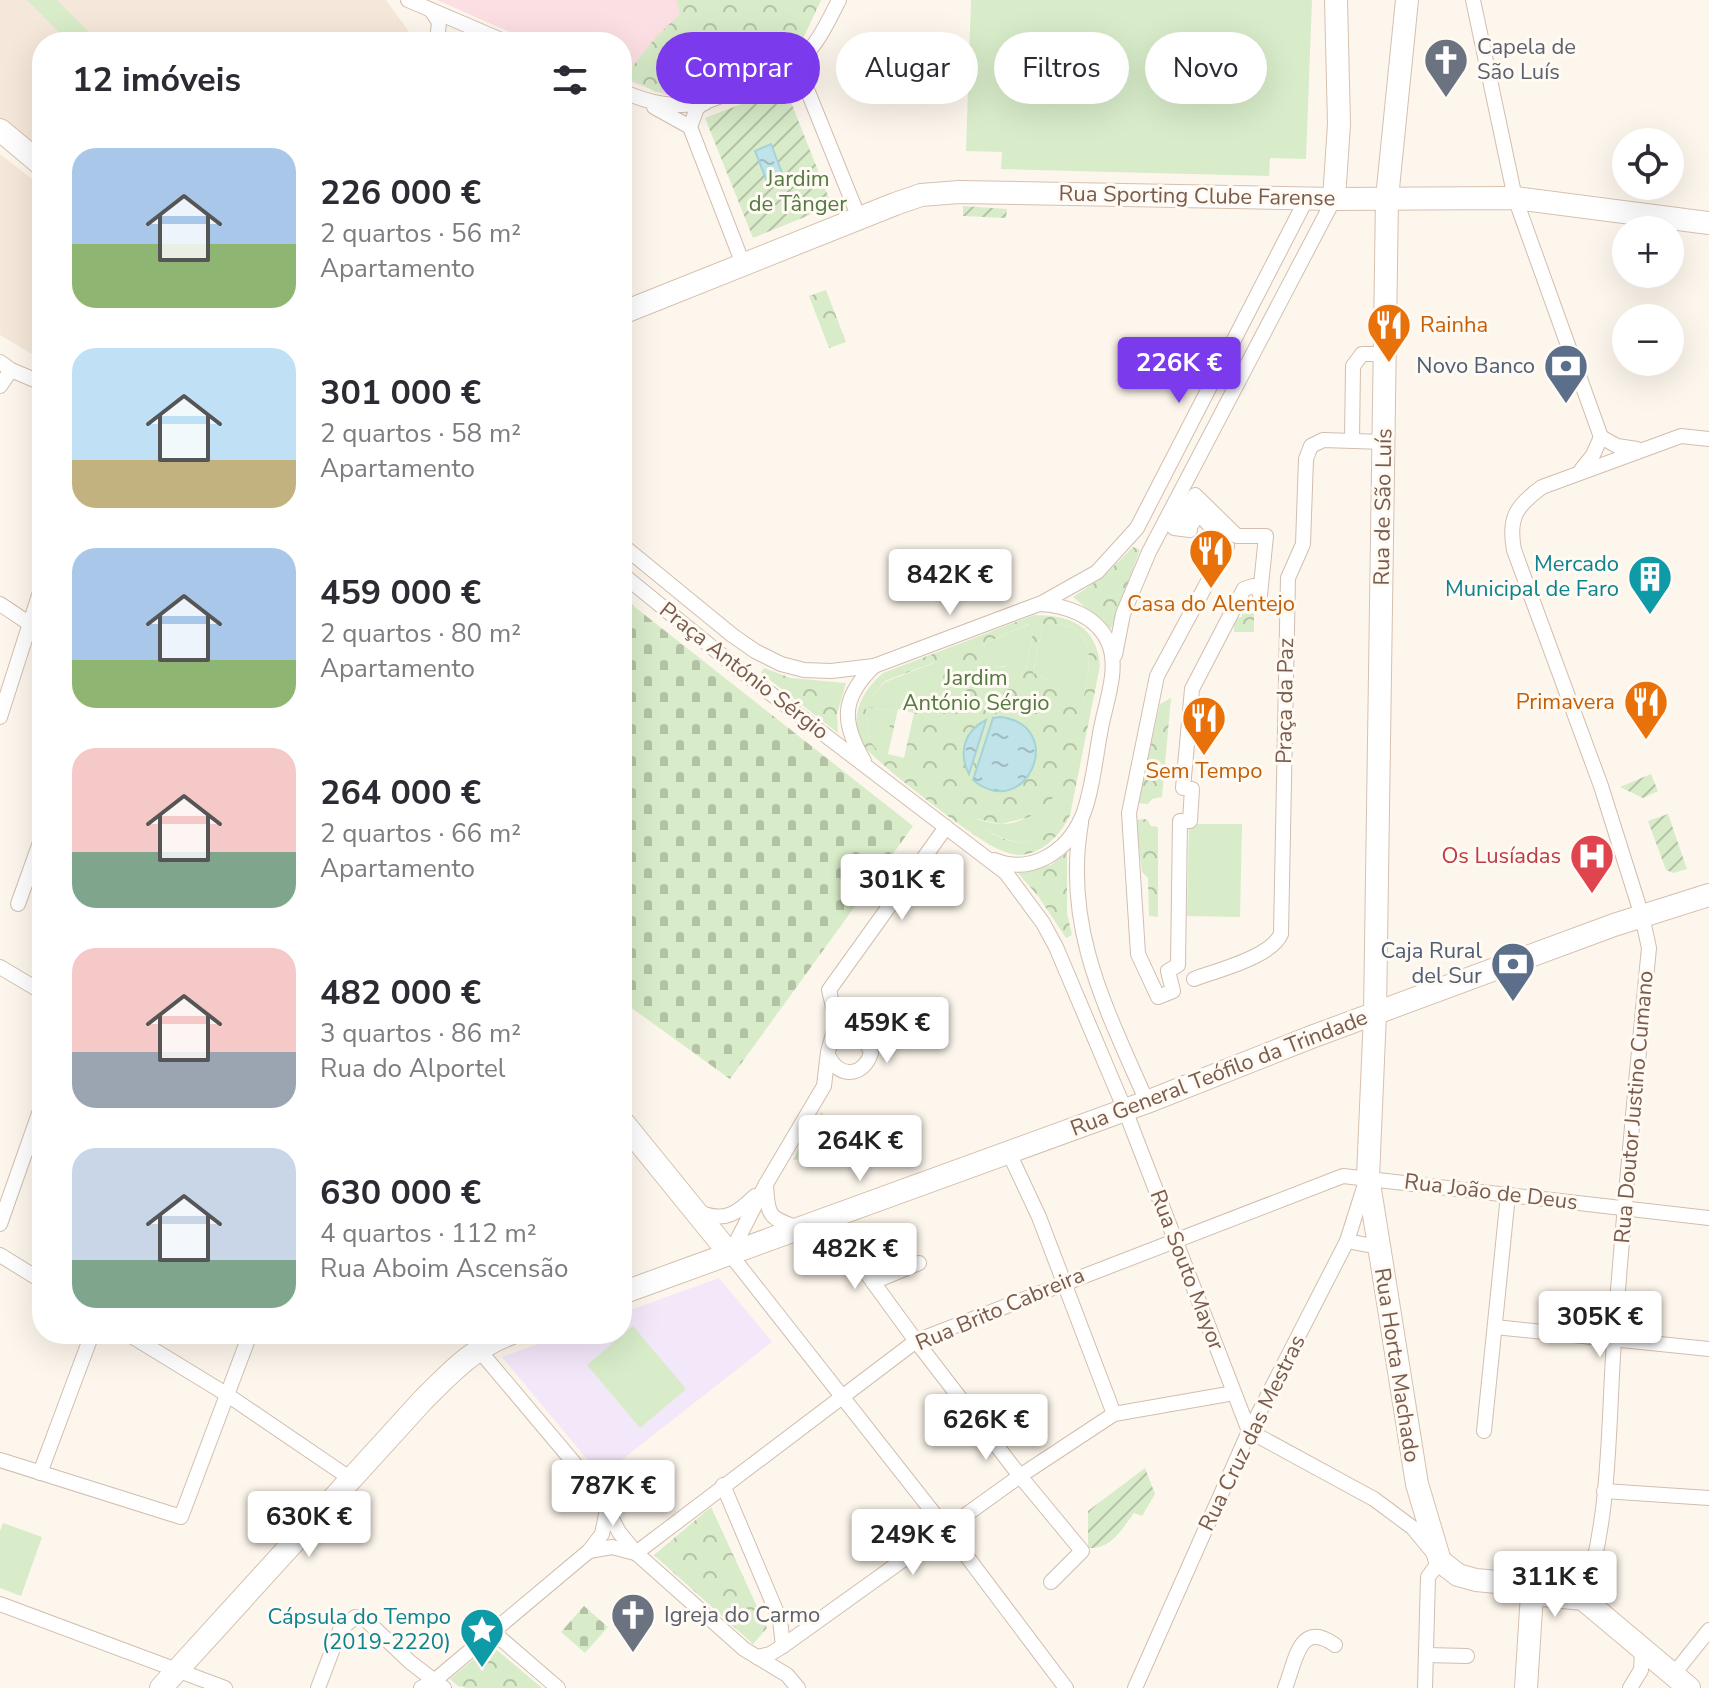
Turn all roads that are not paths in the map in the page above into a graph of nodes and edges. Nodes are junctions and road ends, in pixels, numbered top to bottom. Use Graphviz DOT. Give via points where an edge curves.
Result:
graph roads {
  1 [pos="408,0"];
  2 [pos="839,0"];
  3 [pos="1336,0"];
  4 [pos="1407,0"];
  5 [pos="1473,0"];
  6 [pos="431,10"];
  7 [pos="462,24"];
  8 [pos="440,32"];
  9 [pos="454,32"];
  10 [pos="482,32"];
  11 [pos="820,36"];
  12 [pos="632,95"];
  13 [pos="643,100"];
  14 [pos="656,103"];
  15 [pos="660,104"];
  16 [pos="687,104"];
  17 [pos="702,104"];
  18 [pos="813,104"];
  19 [pos="690,127"];
  20 [pos="0,130"];
  21 [pos="32,157"];
  22 [pos="1307,198"];
  23 [pos="1387,198"];
  24 [pos="1515,198"];
  25 [pos="1334,199"];
  26 [pos="859,218"];
  27 [pos="1709,223"];
  28 [pos="743,264"];
  29 [pos="632,309"];
  30 [pos="1384,354"];
  31 [pos="6,366"];
  32 [pos="32,378"];
  33 [pos="0,386"];
  34 [pos="1601,437"];
  35 [pos="1709,439"];
  36 [pos="1352,440"];
  37 [pos="1384,442"];
  38 [pos="1646,449"];
  39 [pos="1574,475"];
  40 [pos="632,553"];
  41 [pos="1265,554"];
  42 [pos="632,582"];
  43 [pos="0,604"];
  44 [pos="1039,604"];
  45 [pos="32,625"];
  46 [pos="32,638"];
  47 [pos="1114,663"];
  48 [pos="874,666"];
  49 [pos="0,717"];
  50 [pos="867,767"];
  51 [pos="1082,817"];
  52 [pos="946,827"];
  53 [pos="986,857"];
  54 [pos="32,865"];
  55 [pos="1709,895"];
  56 [pos="18,904"];
  57 [pos="1642,916"];
  58 [pos="0,967"];
  59 [pos="1194,979"];
  60 [pos="32,986"];
  61 [pos="834,1011"];
  62 [pos="1375,1014"];
  63 [pos="861,1034"];
  64 [pos="833,1038"];
  65 [pos="829,1057"];
  66 [pos="860,1070"];
  67 [pos="824,1086"];
  68 [pos="1147,1102"];
  69 [pos="1125,1110"];
  70 [pos="32,1133"];
  71 [pos="632,1133"];
  72 [pos="1009,1153"];
  73 [pos="1368,1177"];
  74 [pos="766,1184"];
  75 [pos="1508,1195"];
  76 [pos="693,1209"];
  77 [pos="1624,1209"];
  78 [pos="1709,1218"];
  79 [pos="827,1219"];
  80 [pos="0,1224"];
  81 [pos="800,1228"];
  82 [pos="1176,1239"];
  83 [pos="1347,1241"];
  84 [pos="1378,1247"];
  85 [pos="730,1254"];
  86 [pos="0,1255"];
  87 [pos="919,1263"];
  88 [pos="32,1275"];
  89 [pos="873,1282"];
  90 [pos="1064,1282"];
  91 [pos="632,1289"];
  92 [pos="1495,1327"];
  93 [pos="916,1341"];
  94 [pos="1614,1341"];
  95 [pos="88,1344"];
  96 [pos="144,1344"];
  97 [pos="246,1344"];
  98 [pos="470,1344"];
  99 [pos="473,1344"];
  100 [pos="1709,1349"];
  101 [pos="1234,1393"];
  102 [pos="226,1394"];
  103 [pos="842,1396"];
  104 [pos="1114,1414"];
  105 [pos="1249,1431"];
  106 [pos="1484,1431"];
  107 [pos="0,1460"];
  108 [pos="40,1473"];
  109 [pos="1020,1476"];
  110 [pos="351,1479"];
  111 [pos="1417,1484"];
  112 [pos="723,1485"];
  113 [pos="1604,1491"];
  114 [pos="1709,1498"];
  115 [pos="607,1510"];
  116 [pos="1393,1512"];
  117 [pos="947,1530"];
  118 [pos="589,1551"];
  119 [pos="636,1553"];
  120 [pos="1440,1561"];
  121 [pos="1051,1582"];
  122 [pos="1532,1594"];
  123 [pos="1583,1599"];
  124 [pos="0,1604"];
  125 [pos="1709,1630"];
  126 [pos="493,1632"];
  127 [pos="1335,1645"];
  128 [pos="783,1646"];
  129 [pos="1642,1651"];
  130 [pos="1426,1655"];
  131 [pos="1467,1656"];
  132 [pos="757,1657"];
  133 [pos="178,1670"];
  134 [pos="1681,1682"];
  135 [pos="433,1686"];
  136 [pos="161,1688"];
  137 [pos="225,1688"];
  138 [pos="318,1688"];
  139 [pos="558,1688"];
  140 [pos="798,1688"];
  141 [pos="1066,1688"];
  142 [pos="1136,1688"];
  143 [pos="1285,1688"];
  144 [pos="1425,1688"];
  145 [pos="1526,1688"];
  146 [pos="1630,1688"];
  1 -- 6 [label="street"];
  2 -- 11 [label="street"];
  3 -- 25 [label="street" via="1339,124"];
  4 -- 23 [label="street, Rua de São Luís"];
  5 -- 24 [label="street"];
  6 -- 7 [label="street"];
  6 -- 8 [label="street"];
  7 -- 9 [label="street"];
  7 -- 10 [label="street"];
  12 -- 13 [label="street"];
  13 -- 14 [label="street"];
  13 -- 19 [label="street"];
  15 -- 16 [label="street"];
  17 -- 19 [label="street"];
  18 -- 26 [label="street"];
  19 -- 28 [label="street"];
  20 -- 21 [label="street"];
  22 -- 25 [label="street, Rua Sporting Clube Farense"];
  22 -- 26 [label="street, Rua Sporting Clube Farense" via="959,192 921,195"];
  22 -- 44 [label="street, Praça António Sérgio" via="1137,528 1097,572"];
  23 -- 24 [label="street, Rua Sporting Clube Farense"];
  23 -- 25 [label="street, Rua Sporting Clube Farense"];
  23 -- 30 [label="street, Rua de São Luís"];
  24 -- 27 [label="street, Rua Sporting Clube Farense"];
  24 -- 34 [label="street"];
  25 -- 47 [label="street, Praça António Sérgio" via="1149,552 1123,614"];
  26 -- 28 [label="street, Rua Sporting Clube Farense"];
  28 -- 29 [label="street, Rua Sporting Clube Farense"];
  30 -- 36 [label="street" via="1362,354 1353,366"];
  30 -- 37 [label="street, Rua de São Luís"];
  31 -- 32 [label="street"];
  31 -- 33 [label="street"];
  34 -- 38 [label="street" via="1627,450"];
  34 -- 39 [label="street" via="1586,466"];
  35 -- 38 [label="street, Rua Doutor Justino Cumano" via="1681,436"];
  36 -- 37 [label="street, Praça da Paz"];
  36 -- 59 [label="street, Praça da Paz" via="1323,440 1311,446 1303,544 1288,578 1281,934 1265,952"];
  37 -- 62 [label="street, Rua de São Luís"];
  38 -- 39 [label="street, Rua Doutor Justino Cumano"];
  39 -- 57 [label="street, Rua Doutor Justino Cumano" via="1524,500 1511,532"];
  40 -- 48 [label="street, Praça António Sérgio" via="732,635 781,664 831,671"];
  41 -- 41 [label="street" via="1260,595 1253,586 1244,589 1192,689 1183,788 1192,789 1190,821 1180,821 1178,965 1168,971 1173,991 1158,997 1138,954 1129,813 1157,676 1227,546 1199,511 1192,515 1190,530 1174,528 1195,495 1237,536 1266,536"];
  42 -- 50 [label="street, Praça António Sérgio"];
  43 -- 45 [label="street"];
  44 -- 47 [label="street" via="1060,604 1093,622"];
  44 -- 48 [label="street, Praça António Sérgio"];
  46 -- 49 [label="street"];
  47 -- 51 [label="street, Praça António Sérgio"];
  48 -- 50 [label="street, Praça António Sérgio" via="859,681 847,710 855,745"];
  50 -- 52 [label="street, Praça António Sérgio"];
  51 -- 53 [label="street, Praça António Sérgio" via="1063,847 1042,861 1005,865"];
  51 -- 68 [label="street, Praça António Sérgio" via="1076,855 1080,926 1089,962"];
  52 -- 53 [label="street, Praça António Sérgio"];
  52 -- 61 [label="street" via="829,990"];
  53 -- 69 [label="street, Praça António Sérgio" via="1008,876 1043,923"];
  54 -- 56 [label="street"];
  55 -- 57 [label="street, Rua General Teófilo da Trindade"];
  57 -- 62 [label="street, Rua General Teófilo da Trindade"];
  57 -- 77 [label="street, Rua Doutor Justino Cumano" via="1649,948"];
  58 -- 60 [label="street"];
  61 -- 63 [label="street"];
  61 -- 64 [label="street"];
  62 -- 68 [label="street, Rua General Teófilo da Trindade"];
  62 -- 73 [label="street, Rua Horta Machado"];
  63 -- 64 [label="street" via="851,1030"];
  63 -- 66 [label="street" via="871,1053"];
  64 -- 65 [label="street"];
  65 -- 66 [label="street" via="840,1071"];
  65 -- 67 [label="street"];
  66 -- 67 [label="street"];
  67 -- 74 [label="street"];
  68 -- 69 [label="street, Rua General Teófilo da Trindade"];
  69 -- 72 [label="street, Rua General Teófilo da Trindade"];
  69 -- 82 [label="street, Rua Souto Mayor"];
  70 -- 80 [label="street"];
  71 -- 76 [label="street"];
  72 -- 79 [label="street, Rua General Teófilo da Trindade"];
  72 -- 90 [label="street"];
  73 -- 75 [label="street, Rua João de Deus"];
  73 -- 82 [label="street, Rua Brito Cabreira" via="1343,1176"];
  73 -- 83 [label="street, Rua Cruz das Mestras"];
  73 -- 84 [label="street, Rua Horta Machado"];
  74 -- 76 [label="street" via="730,1215 713,1218"];
  74 -- 81 [label="street" via="774,1220"];
  74 -- 85 [label="street"];
  75 -- 77 [label="street, Rua João de Deus"];
  75 -- 92 [label="street"];
  76 -- 85 [label="street"];
  77 -- 78 [label="street, Rua João de Deus"];
  77 -- 94 [label="street, Rua Doutor Justino Cumano"];
  79 -- 81 [label="street, Rua General Teófilo da Trindade"];
  79 -- 89 [label="street"];
  81 -- 85 [label="street, Rua General Teófilo da Trindade"];
  82 -- 90 [label="street, Rua Brito Cabreira"];
  82 -- 101 [label="street, Rua Souto Mayor"];
  83 -- 84 [label="street"];
  83 -- 105 [label="street, Rua Cruz das Mestras"];
  84 -- 111 [label="street, Rua Horta Machado"];
  85 -- 91 [label="street, Rua General Teófilo da Trindade"];
  85 -- 103 [label="street"];
  86 -- 88 [label="street"];
  87 -- 89 [label="street"];
  89 -- 93 [label="street"];
  90 -- 93 [label="street, Rua Brito Cabreira"];
  90 -- 104 [label="street"];
  92 -- 94 [label="street"];
  92 -- 106 [label="street"];
  93 -- 103 [label="street, Rua Brito Cabreira"];
  93 -- 109 [label="street"];
  94 -- 100 [label="street"];
  94 -- 113 [label="street, Rua Doutor Justino Cumano"];
  95 -- 108 [label="street"];
  96 -- 102 [label="street"];
  97 -- 102 [label="street"];
  98 -- 110 [label="street" via="465,1360"];
  99 -- 115 [label="street" via="596,1489"];
  101 -- 104 [label="street"];
  101 -- 105 [label="street, Rua Souto Mayor"];
  102 -- 108 [label="street" via="181,1517"];
  102 -- 110 [label="street"];
  103 -- 112 [label="street, Rua Brito Cabreira"];
  103 -- 117 [label="street"];
  104 -- 109 [label="street"];
  105 -- 116 [label="street"];
  105 -- 142 [label="street, Rua Cruz das Mestras"];
  107 -- 108 [label="street"];
  109 -- 117 [label="street"];
  109 -- 121 [label="street" via="1082,1551"];
  110 -- 133 [label="street"];
  111 -- 116 [label="street" via="1414,1499"];
  111 -- 120 [label="street, Rua Horta Machado"];
  112 -- 119 [label="street, Rua Brito Cabreira"];
  112 -- 128 [label="street" via="780,1620"];
  113 -- 114 [label="street"];
  113 -- 123 [label="street, Rua Doutor Justino Cumano" via="1594,1566"];
  115 -- 118 [label="street" via="602,1534"];
  115 -- 119 [label="street"];
  116 -- 120 [label="street"];
  117 -- 128 [label="street"];
  117 -- 141 [label="street"];
  118 -- 119 [label="street" via="612,1547"];
  118 -- 126 [label="street"];
  119 -- 132 [label="street"];
  120 -- 122 [label="street" via="1458,1575 1518,1584"];
  120 -- 130 [label="street" via="1428,1577"];
  122 -- 123 [label="street"];
  122 -- 145 [label="street"];
  123 -- 129 [label="street"];
  124 -- 133 [label="street"];
  125 -- 134 [label="street"];
  126 -- 135 [label="street"];
  126 -- 139 [label="street"];
  127 -- 143 [label="street" via="1324,1637 1308,1637"];
  128 -- 132 [label="street"];
  129 -- 134 [label="street"];
  129 -- 146 [label="street" via="1641,1670"];
  130 -- 131 [label="street"];
  130 -- 144 [label="street"];
  132 -- 140 [label="street"];
  133 -- 136 [label="street"];
  133 -- 137 [label="street"];
  135 -- 138 [label="street" via="365,1619 355,1617 340,1630"];
}
